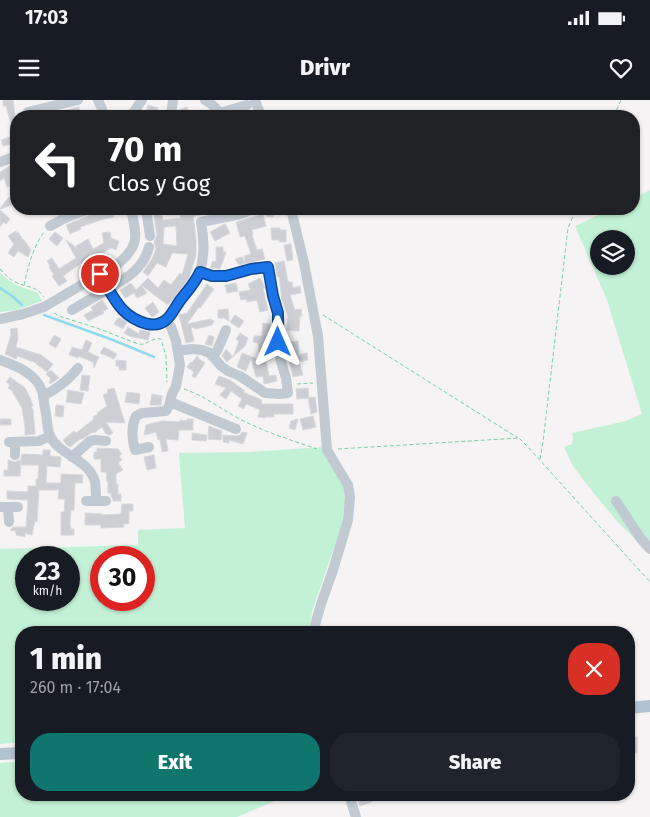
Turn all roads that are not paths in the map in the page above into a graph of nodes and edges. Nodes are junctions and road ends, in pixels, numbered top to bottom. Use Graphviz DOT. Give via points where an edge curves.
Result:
graph roads {
  1 [pos="78,100"];
  2 [pos="205,100"];
  3 [pos="251,102"];
  4 [pos="36,110"];
  5 [pos="216,110"];
  6 [pos="232,110"];
  7 [pos="61,215"];
  8 [pos="132,215"];
  9 [pos="147,215"];
  10 [pos="236,215"];
  11 [pos="292,215"];
  12 [pos="50,226"];
  13 [pos="150,236"];
  14 [pos="149,248"];
  15 [pos="200,272"];
  16 [pos="100,274"];
  17 [pos="109,288"];
  18 [pos="72,291"];
  19 [pos="0,319"];
  20 [pos="165,320"];
  21 [pos="226,330"];
  22 [pos="178,350"];
  23 [pos="212,356"];
  24 [pos="0,360"];
  25 [pos="78,368"];
  26 [pos="43,396"];
  27 [pos="170,402"];
  28 [pos="236,429"];
  29 [pos="50,436"];
  30 [pos="106,440"];
  31 [pos="148,447"];
  32 [pos="15,454"];
  33 [pos="72,457"];
  34 [pos="96,501"];
  35 [pos="616,501"];
  36 [pos="9,507"];
  37 [pos="9,522"];
  38 [pos="650,549"];
  39 [pos="315,626"];
  40 [pos="650,706"];
  41 [pos="635,707"];
  42 [pos="15,753"];
  43 [pos="0,754"];
  44 [pos="351,801"];
  45 [pos="356,817"];
  1 -- 4 [label="street"];
  2 -- 5 [label="street"];
  3 -- 6 [label="street"];
  7 -- 12 [label="street"];
  8 -- 16 [label="street" via="135,231 133,248"];
  9 -- 13 [label="street"];
  10 -- 15 [label="street" via="201,222 204,255"];
  11 -- 39 [label="street" via="318,336 327,450 348,485 350,497 348,520"];
  14 -- 17 [label="street" via="137,269"];
  15 -- 20 [label="street" via="193,286"];
  15 -- 23 [label="street" via="226,276 268,267 278,313 280,358 288,392 265,393 228,371"];
  16 -- 17 [label="street"];
  16 -- 18 [label="street"];
  17 -- 18 [label="street" via="76,307"];
  17 -- 20 [label="street" via="123,310 139,321 157,324"];
  18 -- 19 [label="street" via="48,305"];
  20 -- 22 [label="street" via="171,327"];
  21 -- 23 [label="street"];
  22 -- 23 [label="street" via="202,350"];
  22 -- 27 [label="street" via="180,365"];
  24 -- 26 [label="street" via="32,375"];
  25 -- 26 [label="street" via="66,382"];
  26 -- 29 [label="street"];
  27 -- 28 [label="street"];
  27 -- 31 [label="street" via="166,411 142,413 132,423 136,455"];
  29 -- 32 [label="street" via="39,441 12,442"];
  29 -- 33 [label="street"];
  30 -- 33 [label="street" via="90,441"];
  33 -- 34 [label="street" via="84,465 95,480"];
  35 -- 38 [label="street"];
  36 -- 37 [label="street"];
  40 -- 41 [label="main road"];
  42 -- 43 [label="main road"];
  44 -- 45 [label="street"];
}
